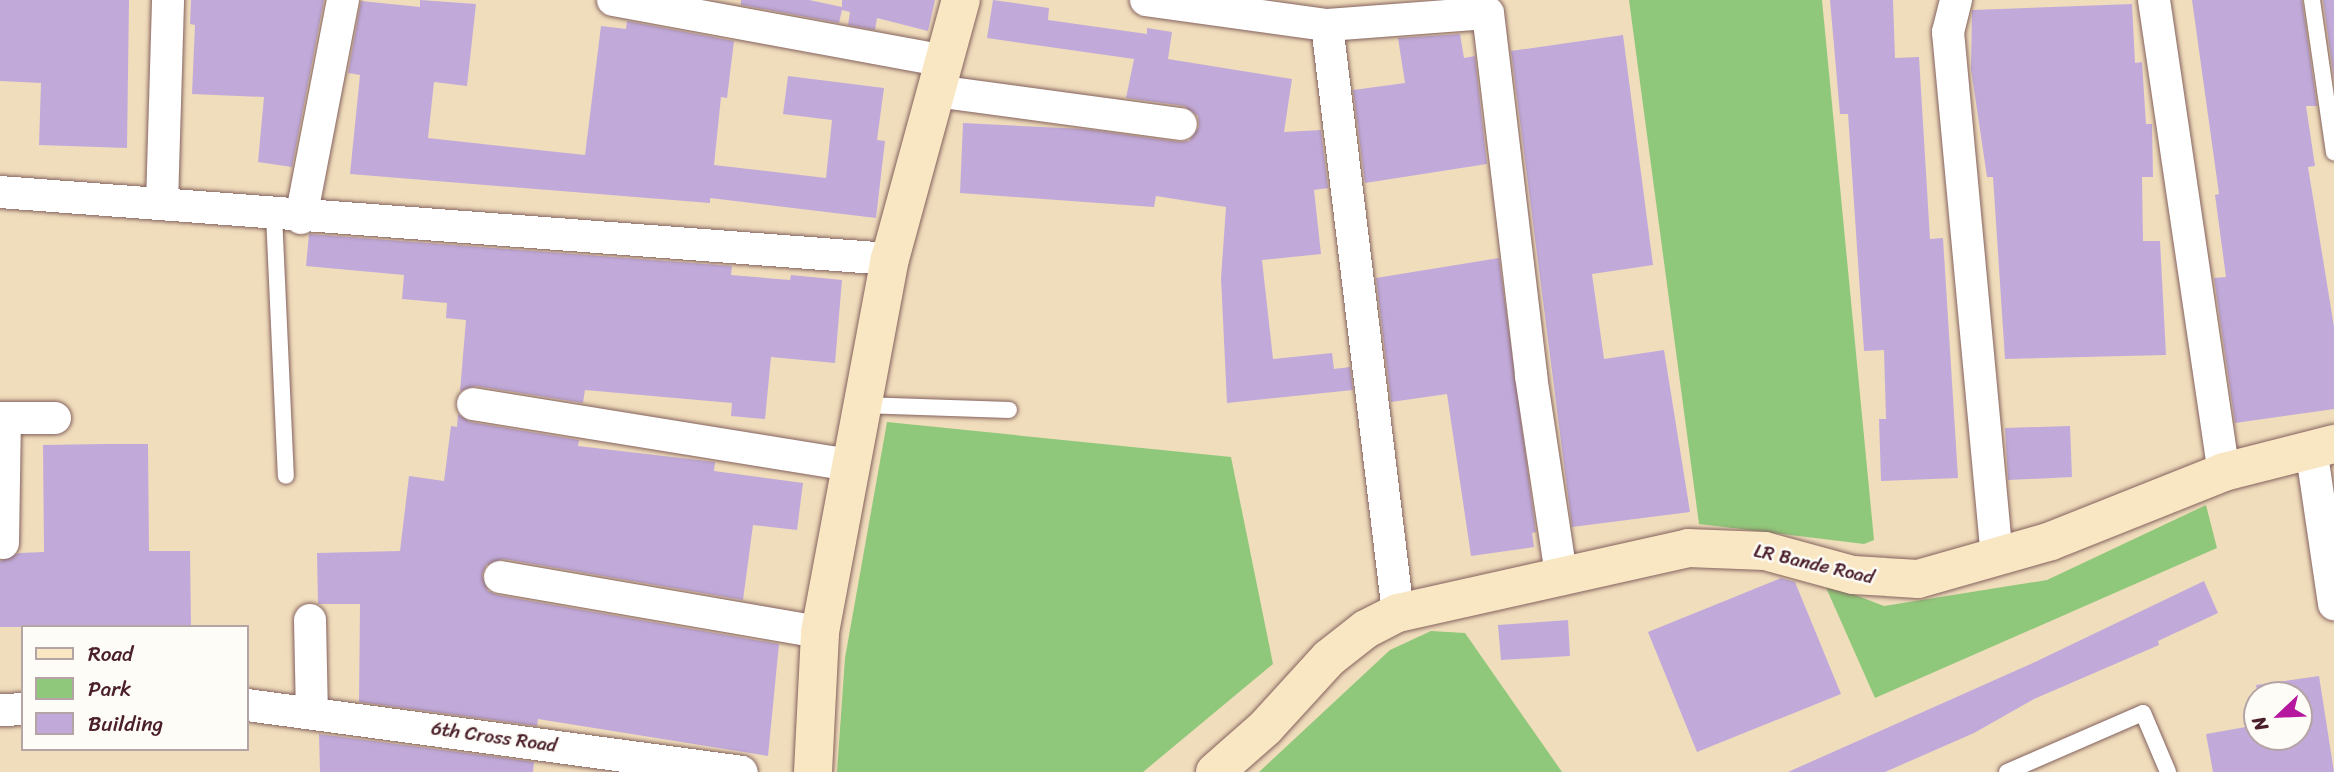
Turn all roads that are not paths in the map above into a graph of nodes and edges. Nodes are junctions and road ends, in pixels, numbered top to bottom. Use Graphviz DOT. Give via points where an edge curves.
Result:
graph roads {
  1 [pos="168,0"];
  2 [pos="343,0"];
  3 [pos="613,0"];
  4 [pos="961,0"];
  5 [pos="1146,0"];
  6 [pos="1956,0"];
  7 [pos="2154,0"];
  8 [pos="2312,0"];
  9 [pos="765,14"];
  10 [pos="1327,25"];
  11 [pos="940,76"];
  12 [pos="1181,124"];
  13 [pos="2334,152"];
  14 [pos="0,192"];
  15 [pos="162,204"];
  16 [pos="288,216"];
  17 [pos="890,259"];
  18 [pos="473,404"];
  19 [pos="862,405"];
  20 [pos="1009,410"];
  21 [pos="3,418"];
  22 [pos="54,418"];
  23 [pos="2323,446"];
  24 [pos="851,465"];
  25 [pos="2224,472"];
  26 [pos="286,476"];
  27 [pos="3,543"];
  28 [pos="1997,558"];
  29 [pos="1561,574"];
  30 [pos="500,578"];
  31 [pos="2334,604"];
  32 [pos="1398,613"];
  33 [pos="310,620"];
  34 [pos="820,632"];
  35 [pos="248,705"];
  36 [pos="21,709"];
  37 [pos="0,710"];
  38 [pos="312,712"];
  39 [pos="741,772"];
  40 [pos="813,772"];
  41 [pos="1215,772"];
  42 [pos="2007,772"];
  43 [pos="2168,772"];
  1 -- 15 [label="street"];
  2 -- 16 [label="street"];
  3 -- 9 [label="street"];
  4 -- 11 [label="street"];
  5 -- 10 [label="street"];
  6 -- 28 [label="street" via="1948,32"];
  7 -- 25 [label="street"];
  8 -- 13 [label="lane"];
  9 -- 11 [label="street"];
  10 -- 29 [label="street" via="1488,13 1531,376"];
  10 -- 32 [label="street"];
  11 -- 12 [label="street"];
  11 -- 17 [label="street"];
  14 -- 15 [label="street"];
  15 -- 16 [label="street"];
  16 -- 17 [label="street"];
  16 -- 26 [label="lane"];
  17 -- 19 [label="street"];
  18 -- 24 [label="street"];
  19 -- 20 [label="lane"];
  19 -- 24 [label="street"];
  21 -- 22 [label="street"];
  21 -- 27 [label="street"];
  23 -- 25 [label="street, LR Bande Road"];
  23 -- 31 [label="street"];
  24 -- 34 [label="street"];
  25 -- 28 [label="street, LR Bande Road"];
  28 -- 29 [label="street, LR Bande Road" via="1918,579 1883,579 1728,546 1655,552"];
  29 -- 32 [label="street, LR Bande Road"];
  30 -- 34 [label="street"];
  32 -- 41 [label="street, LR Bande Road" via="1357,635 1329,658 1284,709"];
  33 -- 38 [label="street"];
  34 -- 40 [label="street"];
  35 -- 38 [label="street, 6th Cross Road"];
  36 -- 37 [label="street"];
  38 -- 39 [label="street, 6th Cross Road"];
  42 -- 43 [label="lane" via="2143,713"];
}
